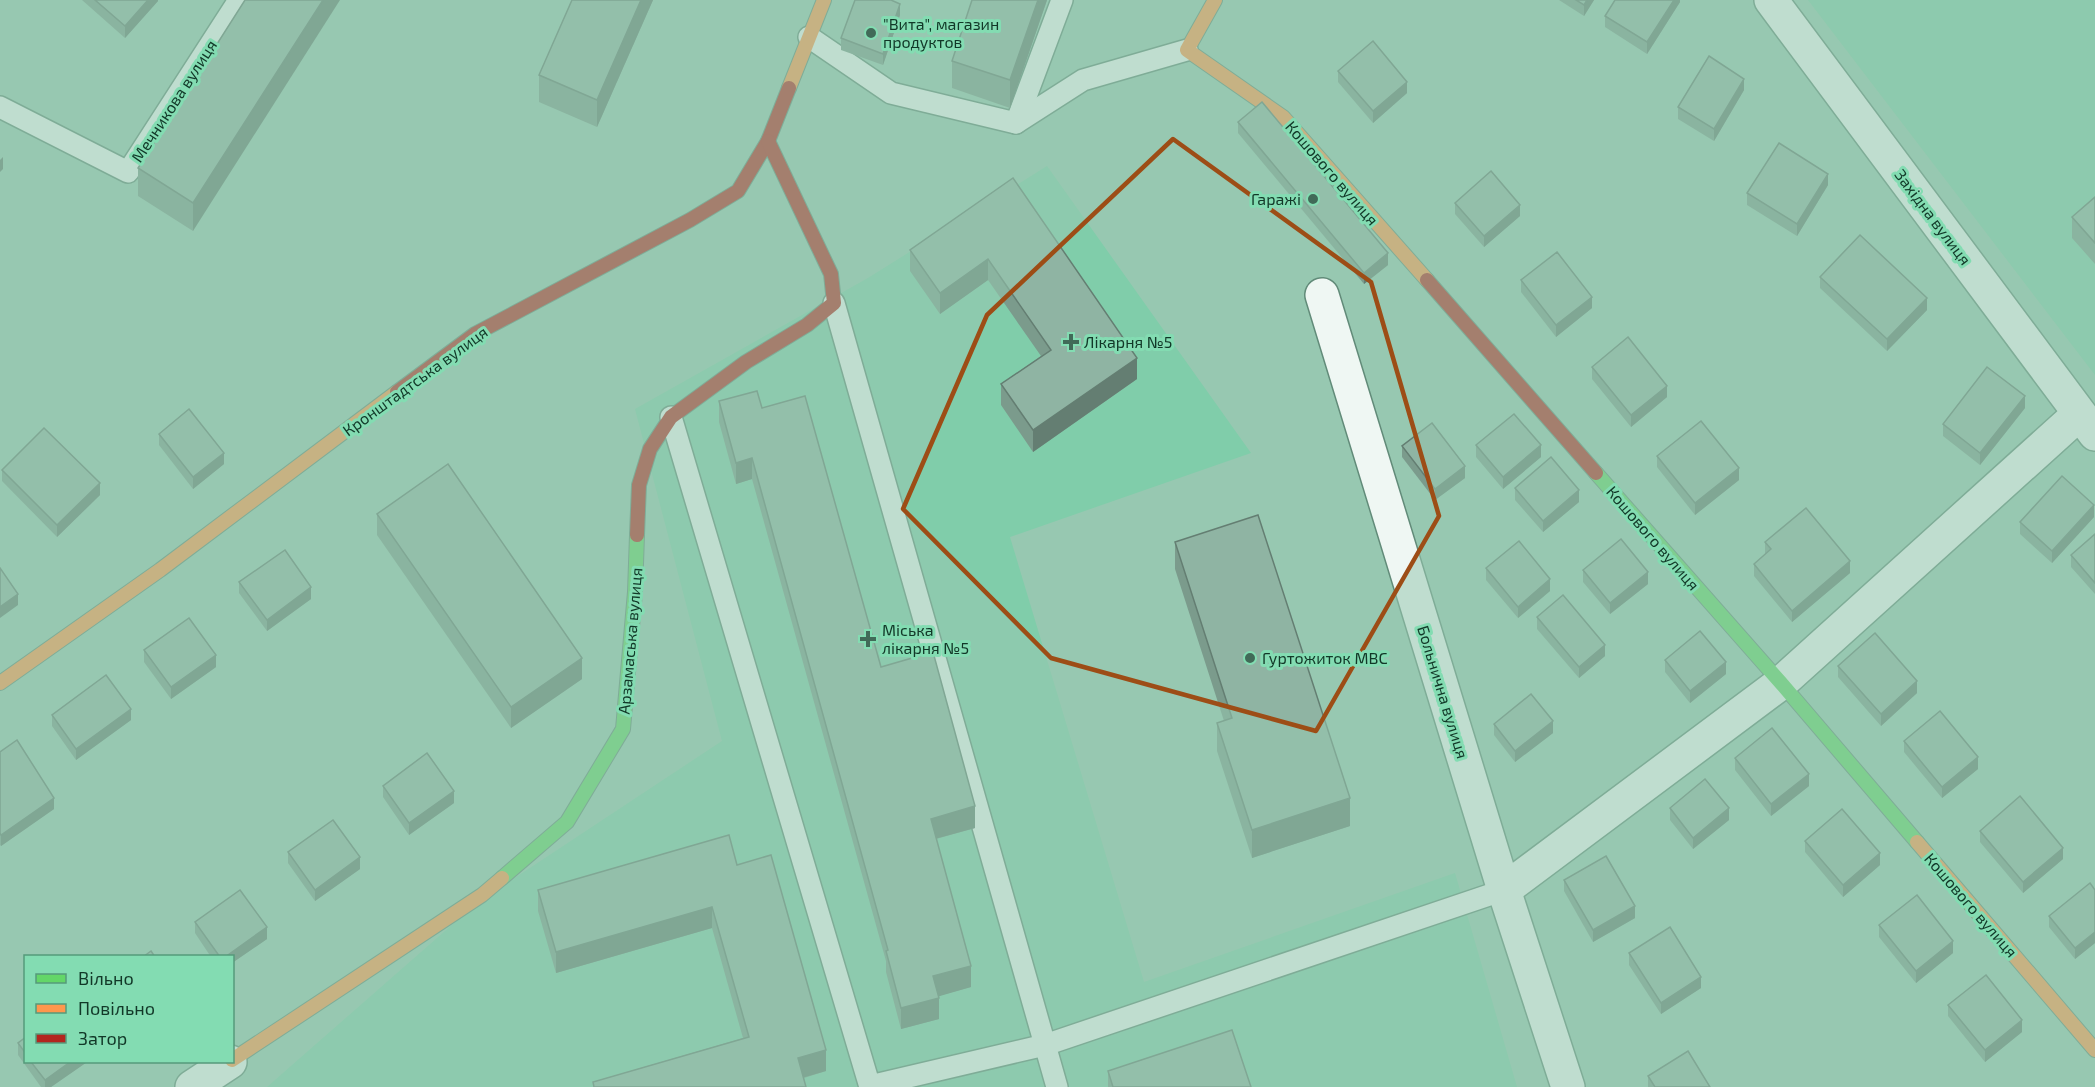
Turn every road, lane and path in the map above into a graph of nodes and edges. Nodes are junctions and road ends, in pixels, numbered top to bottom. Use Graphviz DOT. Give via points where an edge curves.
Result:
graph roads {
  1 [pos="239,0"];
  2 [pos="824,0"];
  3 [pos="1062,0"];
  4 [pos="1215,0"];
  5 [pos="1771,0"];
  6 [pos="809,37"];
  7 [pos="1187,50"];
  8 [pos="0,107"];
  9 [pos="1016,123"];
  10 [pos="768,141"];
  11 [pos="1322,296"];
  12 [pos="834,303"];
  13 [pos="671,417"];
  14 [pos="2087,424"];
  15 [pos="0,683"];
  16 [pos="1781,683"];
  17 [pos="1504,890"];
  18 [pos="1044,1045"];
  19 [pos="2095,1050"];
  20 [pos="234,1059"];
  21 [pos="228,1063"];
  22 [pos="870,1086"];
  23 [pos="192,1087"];
  24 [pos="1057,1087"];
  25 [pos="1568,1087"];
  1 -- 8 [label="lane, Мечникова вулиця" via="128,172"];
  2 -- 6 [label="street, Кронштадтська вулиця"];
  3 -- 9 [label="lane"];
  4 -- 7 [label="street"];
  5 -- 14 [label="street, Західна вулиця"];
  6 -- 9 [label="lane" via="891,93"];
  6 -- 10 [label="street, Кронштадтська вулиця"];
  7 -- 9 [label="lane" via="1083,80"];
  7 -- 16 [label="street, Кошового вулиця" via="1283,117"];
  10 -- 12 [label="street" via="831,274"];
  10 -- 15 [label="street, Кронштадтська вулиця" via="738,191 475,334 160,570"];
  11 -- 17 [label="street, Больнична вулиця"];
  12 -- 13 [label="street, Арзамаська вулиця"];
  12 -- 18 [label="lane"];
  13 -- 20 [label="street, Арзамаська вулиця" via="650,449 639,485 635,592 623,729 567,822 482,895"];
  13 -- 22 [label="lane"];
  14 -- 16 [label="street"];
  16 -- 17 [label="street"];
  16 -- 19 [label="street, Кошового вулиця"];
  17 -- 18 [label="lane"];
  17 -- 25 [label="street, Больнична вулиця"];
  18 -- 22 [label="lane"];
  18 -- 24 [label="lane"];
  21 -- 23 [label="street, Арзамаська вулиця"];
}
